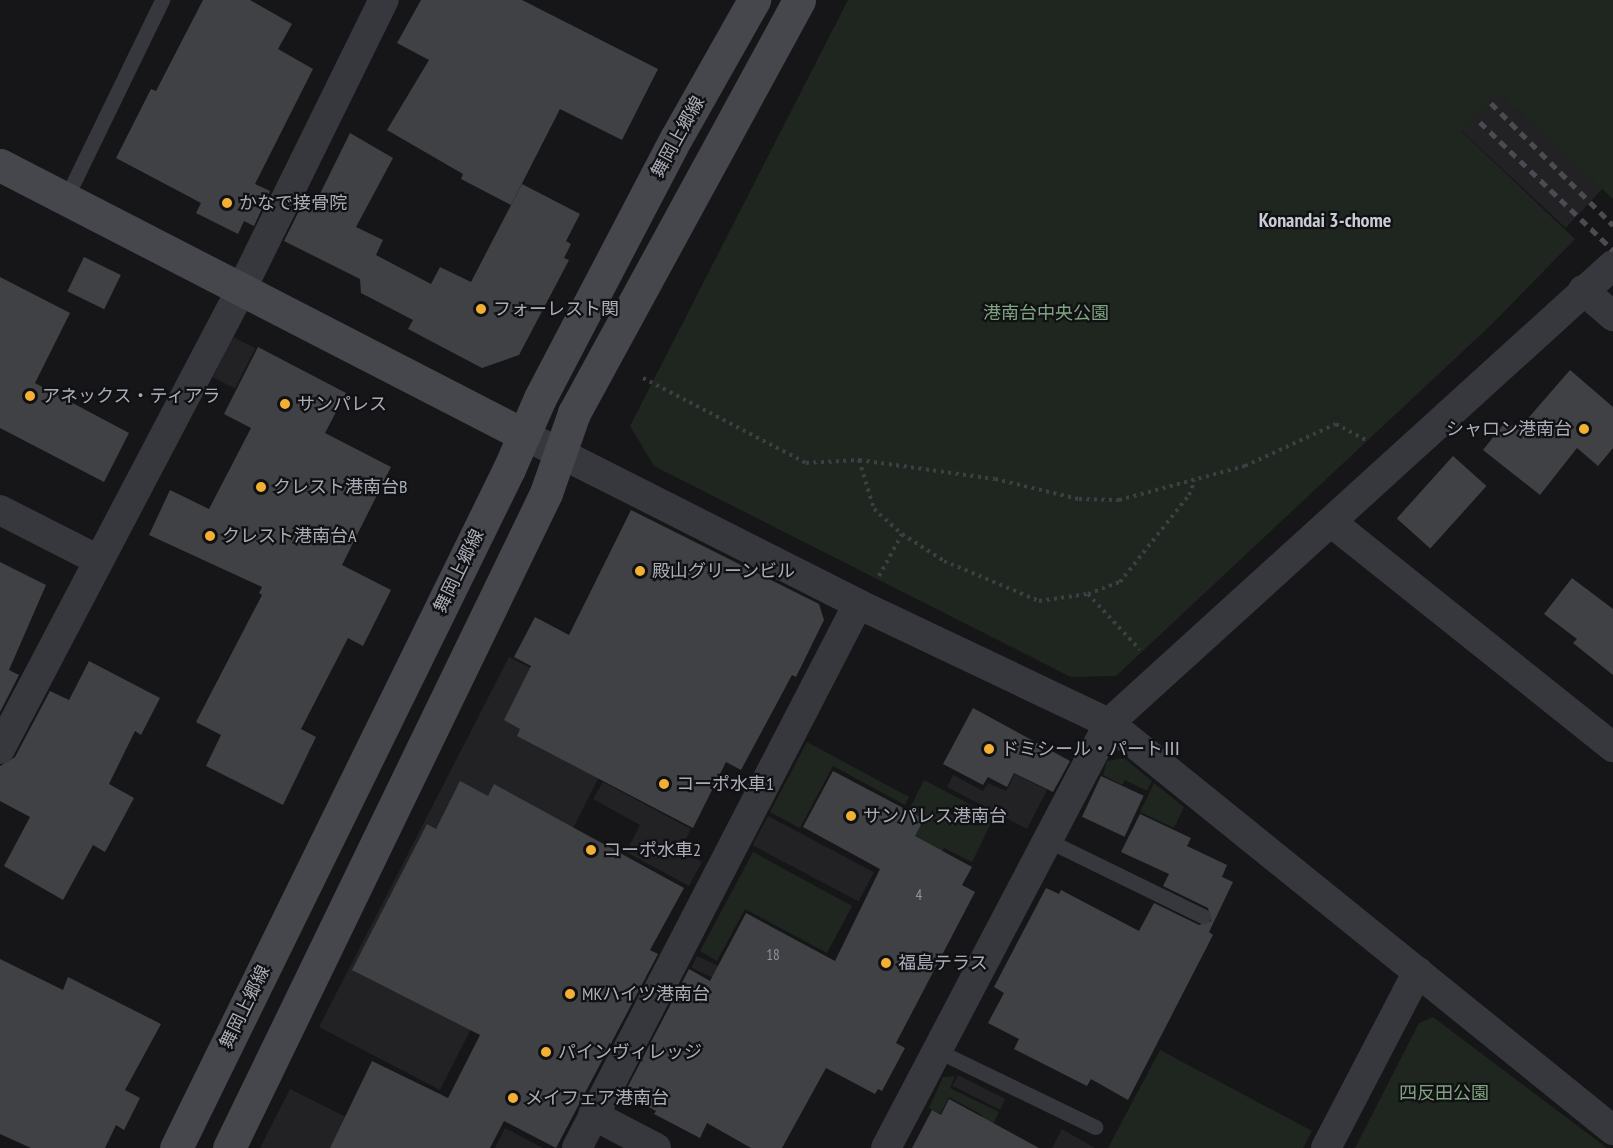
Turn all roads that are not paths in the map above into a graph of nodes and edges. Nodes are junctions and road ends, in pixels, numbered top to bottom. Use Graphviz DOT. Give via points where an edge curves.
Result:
graph roads {
  1 [pos="162,0"];
  2 [pos="754,0"];
  3 [pos="799,0"];
  4 [pos="374,4"];
  5 [pos="0,165"];
  6 [pos="66,198"];
  7 [pos="1613,265"];
  8 [pos="242,288"];
  9 [pos="1583,290"];
  10 [pos="1613,316"];
  11 [pos="524,435"];
  12 [pos="559,454"];
  13 [pos="0,510"];
  14 [pos="1331,522"];
  15 [pos="98,560"];
  16 [pos="858,604"];
  17 [pos="1109,723"];
  18 [pos="1613,747"];
  19 [pos="0,749"];
  20 [pos="1045,839"];
  21 [pos="1203,916"];
  22 [pos="1418,971"];
  23 [pos="936,1050"];
  24 [pos="593,1115"];
  25 [pos="1095,1126"];
  26 [pos="1613,1130"];
  27 [pos="176,1148"];
  28 [pos="229,1148"];
  29 [pos="577,1148"];
  30 [pos="656,1148"];
  31 [pos="886,1148"];
  32 [pos="1326,1148"];
  1 -- 6 [label="lane"];
  2 -- 11 [label="street, 舞岡上郷線" via="665,159"];
  3 -- 12 [label="street" via="574,413"];
  4 -- 8 [label="street"];
  5 -- 6 [label="street"];
  6 -- 8 [label="street"];
  7 -- 9 [label="street"];
  8 -- 11 [label="street"];
  8 -- 15 [label="street"];
  9 -- 10 [label="street"];
  9 -- 14 [label="street"];
  11 -- 12 [label="street"];
  11 -- 27 [label="street, 舞岡上郷線"];
  12 -- 16 [label="street"];
  12 -- 28 [label="street" via="546,493"];
  13 -- 15 [label="street"];
  14 -- 17 [label="street"];
  14 -- 18 [label="street"];
  15 -- 19 [label="street"];
  16 -- 17 [label="street"];
  16 -- 24 [label="street"];
  17 -- 20 [label="street"];
  17 -- 22 [label="street"];
  20 -- 21 [label="lane"];
  20 -- 23 [label="street"];
  22 -- 26 [label="street"];
  22 -- 32 [label="street"];
  23 -- 25 [label="lane"];
  23 -- 31 [label="street"];
  24 -- 29 [label="street"];
  24 -- 30 [label="street"];
}
